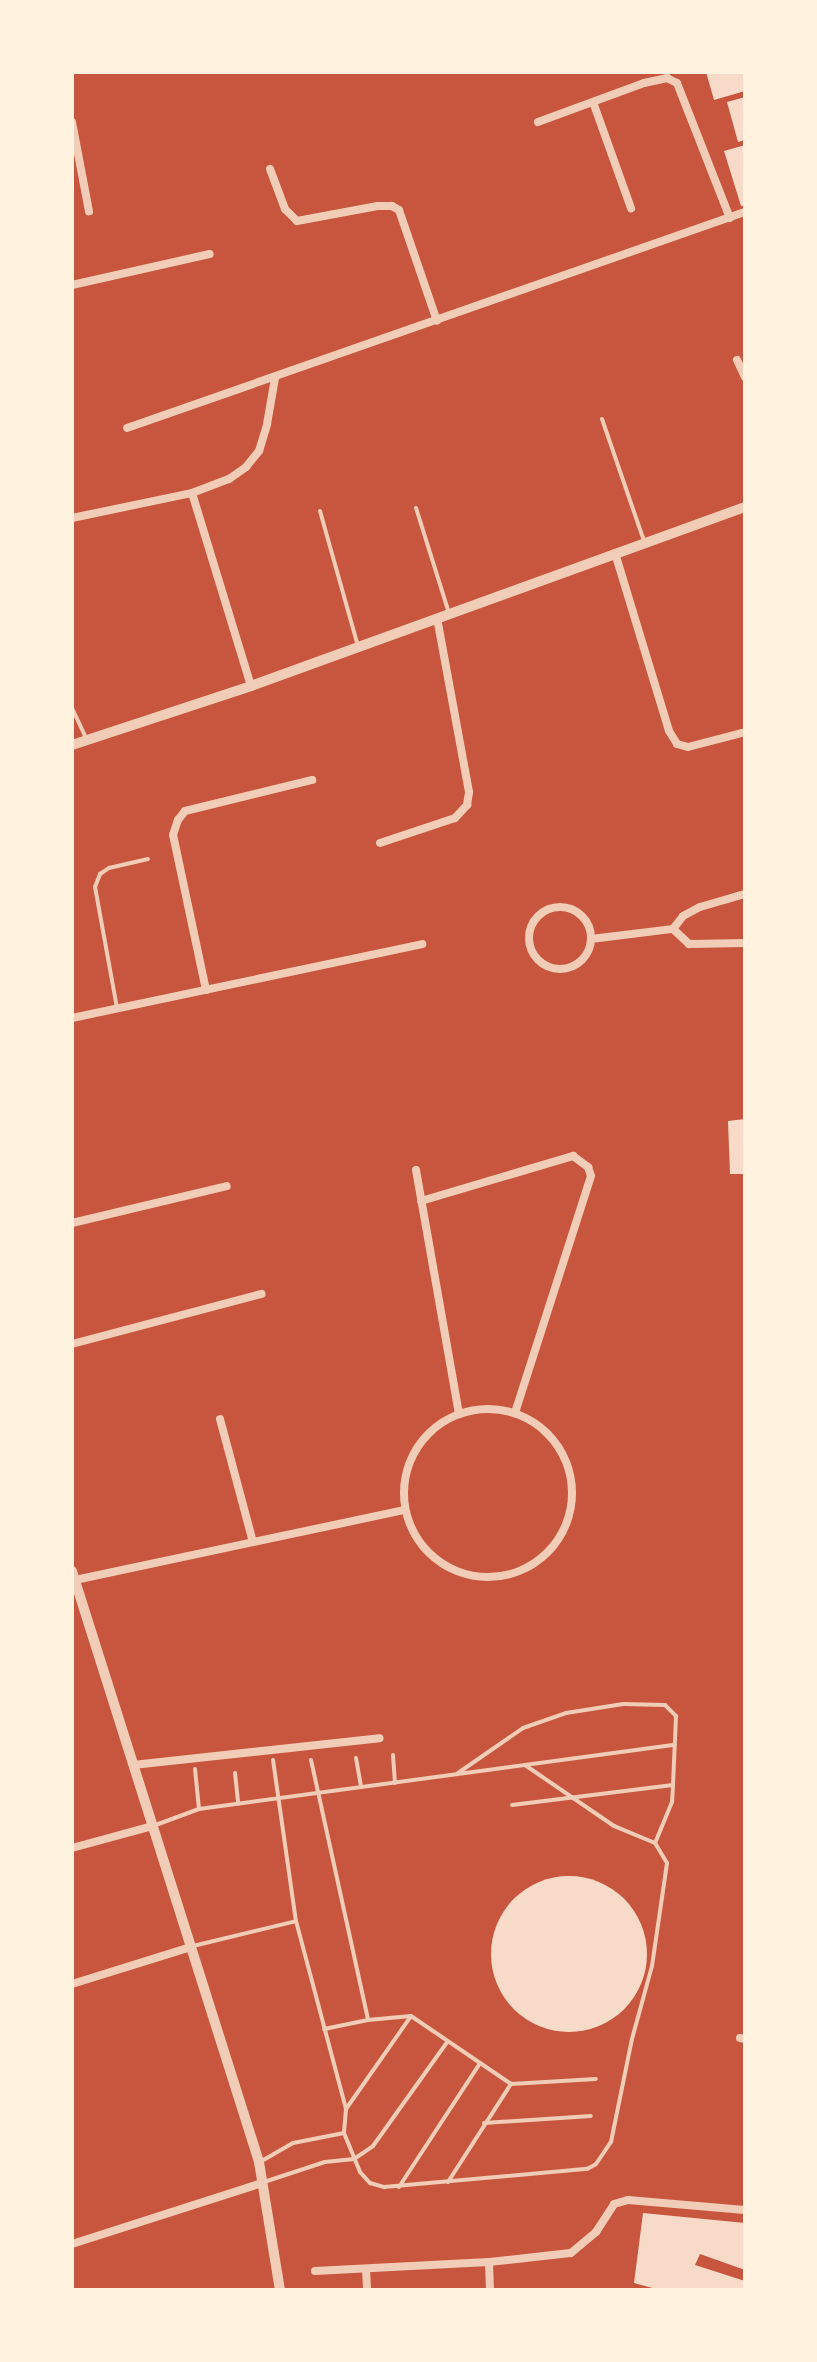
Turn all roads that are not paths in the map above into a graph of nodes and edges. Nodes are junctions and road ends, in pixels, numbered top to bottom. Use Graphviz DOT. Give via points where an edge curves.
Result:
graph roads {
  1 [pos="593,102"];
  2 [pos="72,122"];
  3 [pos="538,122"];
  4 [pos="270,169"];
  5 [pos="631,208"];
  6 [pos="89,211"];
  7 [pos="745,212"];
  8 [pos="730,218"];
  9 [pos="210,254"];
  10 [pos="72,285"];
  11 [pos="437,321"];
  12 [pos="737,360"];
  13 [pos="745,377"];
  14 [pos="275,378"];
  15 [pos="602,419"];
  16 [pos="127,428"];
  17 [pos="192,493"];
  18 [pos="745,507"];
  19 [pos="416,508"];
  20 [pos="320,511"];
  21 [pos="72,518"];
  22 [pos="645,543"];
  23 [pos="615,553"];
  24 [pos="449,614"];
  25 [pos="437,618"];
  26 [pos="358,646"];
  27 [pos="251,686"];
  28 [pos="72,708"];
  29 [pos="745,732"];
  30 [pos="87,740"];
  31 [pos="72,745"];
  32 [pos="312,780"];
  33 [pos="380,843"];
  34 [pos="148,859"];
  35 [pos="745,894"];
  36 [pos="673,929"];
  37 [pos="591,939"];
  38 [pos="745,943"];
  39 [pos="422,944"];
  40 [pos="206,990"];
  41 [pos="117,1008"];
  42 [pos="72,1018"];
  43 [pos="416,1170"];
  44 [pos="227,1186"];
  45 [pos="421,1201"];
  46 [pos="72,1223"];
  47 [pos="261,1294"];
  48 [pos="72,1344"];
  49 [pos="515,1413"];
  50 [pos="459,1414"];
  51 [pos="220,1419"];
  52 [pos="405,1510"];
  53 [pos="253,1542"];
  54 [pos="73,1576"];
  55 [pos="380,1738"];
  56 [pos="675,1745"];
  57 [pos="393,1755"];
  58 [pos="356,1758"];
  59 [pos="273,1760"];
  60 [pos="311,1760"];
  61 [pos="133,1765"];
  62 [pos="525,1765"];
  63 [pos="195,1769"];
  64 [pos="235,1773"];
  65 [pos="457,1774"];
  66 [pos="395,1783"];
  67 [pos="673,1785"];
  68 [pos="361,1787"];
  69 [pos="317,1793"];
  70 [pos="574,1797"];
  71 [pos="277,1799"];
  72 [pos="238,1804"];
  73 [pos="512,1805"];
  74 [pos="199,1809"];
  75 [pos="153,1826"];
  76 [pos="655,1843"];
  77 [pos="72,1848"];
  78 [pos="296,1921"];
  79 [pos="191,1947"];
  80 [pos="72,1984"];
  81 [pos="411,2016"];
  82 [pos="368,2020"];
  83 [pos="324,2029"];
  84 [pos="448,2041"];
  85 [pos="480,2063"];
  86 [pos="596,2079"];
  87 [pos="511,2084"];
  88 [pos="346,2109"];
  89 [pos="591,2116"];
  90 [pos="484,2123"];
  91 [pos="344,2133"];
  92 [pos="354,2159"];
  93 [pos="259,2162"];
  94 [pos="448,2182"];
  95 [pos="262,2183"];
  96 [pos="399,2187"];
  97 [pos="745,2210"];
  98 [pos="72,2244"];
  99 [pos="489,2262"];
  100 [pos="366,2269"];
  101 [pos="315,2271"];
  102 [pos="280,2290"];
  103 [pos="367,2290"];
  104 [pos="490,2290"];
  1 -- 3 [label="street"];
  1 -- 5 [label="street"];
  1 -- 8 [label="street" via="667,78 677,83"];
  2 -- 6 [label="street"];
  4 -- 11 [label="street" via="285,209 297,221 378,206 399,210"];
  7 -- 8 [label="street"];
  8 -- 11 [label="street"];
  9 -- 10 [label="street"];
  11 -- 14 [label="street"];
  12 -- 13 [label="street"];
  14 -- 16 [label="street"];
  14 -- 17 [label="street" via="259,451 229,479"];
  15 -- 22 [label="lane"];
  17 -- 21 [label="street"];
  17 -- 27 [label="street"];
  18 -- 22 [label="street"];
  19 -- 24 [label="lane"];
  20 -- 26 [label="lane"];
  22 -- 23 [label="street"];
  23 -- 24 [label="street"];
  23 -- 29 [label="street" via="677,744 688,747"];
  24 -- 25 [label="street"];
  25 -- 26 [label="street"];
  25 -- 33 [label="street" via="469,792 467,805 455,818"];
  26 -- 27 [label="street"];
  27 -- 30 [label="street"];
  28 -- 30 [label="lane"];
  30 -- 31 [label="street"];
  32 -- 40 [label="street" via="185,811 173,835"];
  34 -- 41 [label="lane" via="109,868 95,887"];
  35 -- 36 [label="street" via="700,907"];
  36 -- 37 [label="street"];
  36 -- 38 [label="street" via="689,944"];
  37 -- 37 [label="street" via="582,917 558,907 541,914 529,940 540,962 557,969 584,958"];
  39 -- 40 [label="street"];
  40 -- 41 [label="street"];
  41 -- 42 [label="street"];
  43 -- 45 [label="street"];
  44 -- 46 [label="street"];
  45 -- 49 [label="street" via="573,1156 585,1163 591,1176"];
  45 -- 50 [label="street"];
  47 -- 48 [label="street"];
  49 -- 50 [label="street" via="487,1409"];
  49 -- 52 [label="street" via="548,1434 560,1449 572,1486 567,1525 544,1557 510,1575 461,1573 422,1545"];
  50 -- 52 [label="street" via="430,1432 410,1459"];
  51 -- 53 [label="street"];
  52 -- 53 [label="street"];
  53 -- 54 [label="street"];
  54 -- 61 [label="street"];
  55 -- 61 [label="street"];
  56 -- 62 [label="lane"];
  56 -- 65 [label="lane" via="676,1716 671,1708 623,1704 566,1713 523,1728"];
  56 -- 67 [label="lane"];
  57 -- 66 [label="lane"];
  58 -- 68 [label="lane"];
  59 -- 71 [label="lane"];
  60 -- 69 [label="lane"];
  61 -- 75 [label="street"];
  62 -- 65 [label="lane"];
  62 -- 70 [label="lane"];
  63 -- 74 [label="lane"];
  64 -- 72 [label="lane"];
  65 -- 66 [label="lane"];
  66 -- 68 [label="lane"];
  67 -- 70 [label="lane"];
  67 -- 76 [label="lane" via="672,1802"];
  68 -- 69 [label="lane"];
  69 -- 71 [label="lane"];
  69 -- 82 [label="lane"];
  70 -- 73 [label="lane"];
  70 -- 76 [label="lane" via="614,1826"];
  71 -- 72 [label="lane"];
  71 -- 78 [label="lane"];
  72 -- 74 [label="lane"];
  74 -- 75 [label="lane"];
  75 -- 77 [label="street"];
  75 -- 79 [label="street"];
  76 -- 94 [label="lane" via="667,1863 663,1910 611,2142 587,2169"];
  78 -- 79 [label="lane"];
  78 -- 83 [label="lane"];
  79 -- 80 [label="street"];
  79 -- 93 [label="street"];
  81 -- 82 [label="lane"];
  81 -- 84 [label="lane"];
  81 -- 88 [label="lane"];
  82 -- 83 [label="lane"];
  83 -- 88 [label="lane"];
  84 -- 85 [label="lane"];
  84 -- 92 [label="lane" via="373,2146"];
  85 -- 87 [label="lane"];
  85 -- 96 [label="lane"];
  86 -- 87 [label="lane"];
  87 -- 90 [label="lane"];
  88 -- 91 [label="lane"];
  89 -- 90 [label="lane"];
  90 -- 94 [label="lane"];
  91 -- 92 [label="lane"];
  91 -- 93 [label="lane" via="293,2143"];
  92 -- 95 [label="lane" via="325,2162"];
  92 -- 96 [label="lane" via="370,2183"];
  93 -- 95 [label="street"];
  94 -- 96 [label="lane"];
  95 -- 98 [label="street"];
  95 -- 102 [label="street"];
  97 -- 99 [label="street" via="628,2200 614,2204 596,2232 571,2253"];
  99 -- 100 [label="street"];
  99 -- 104 [label="street"];
  100 -- 101 [label="street"];
  100 -- 103 [label="street"];
}
